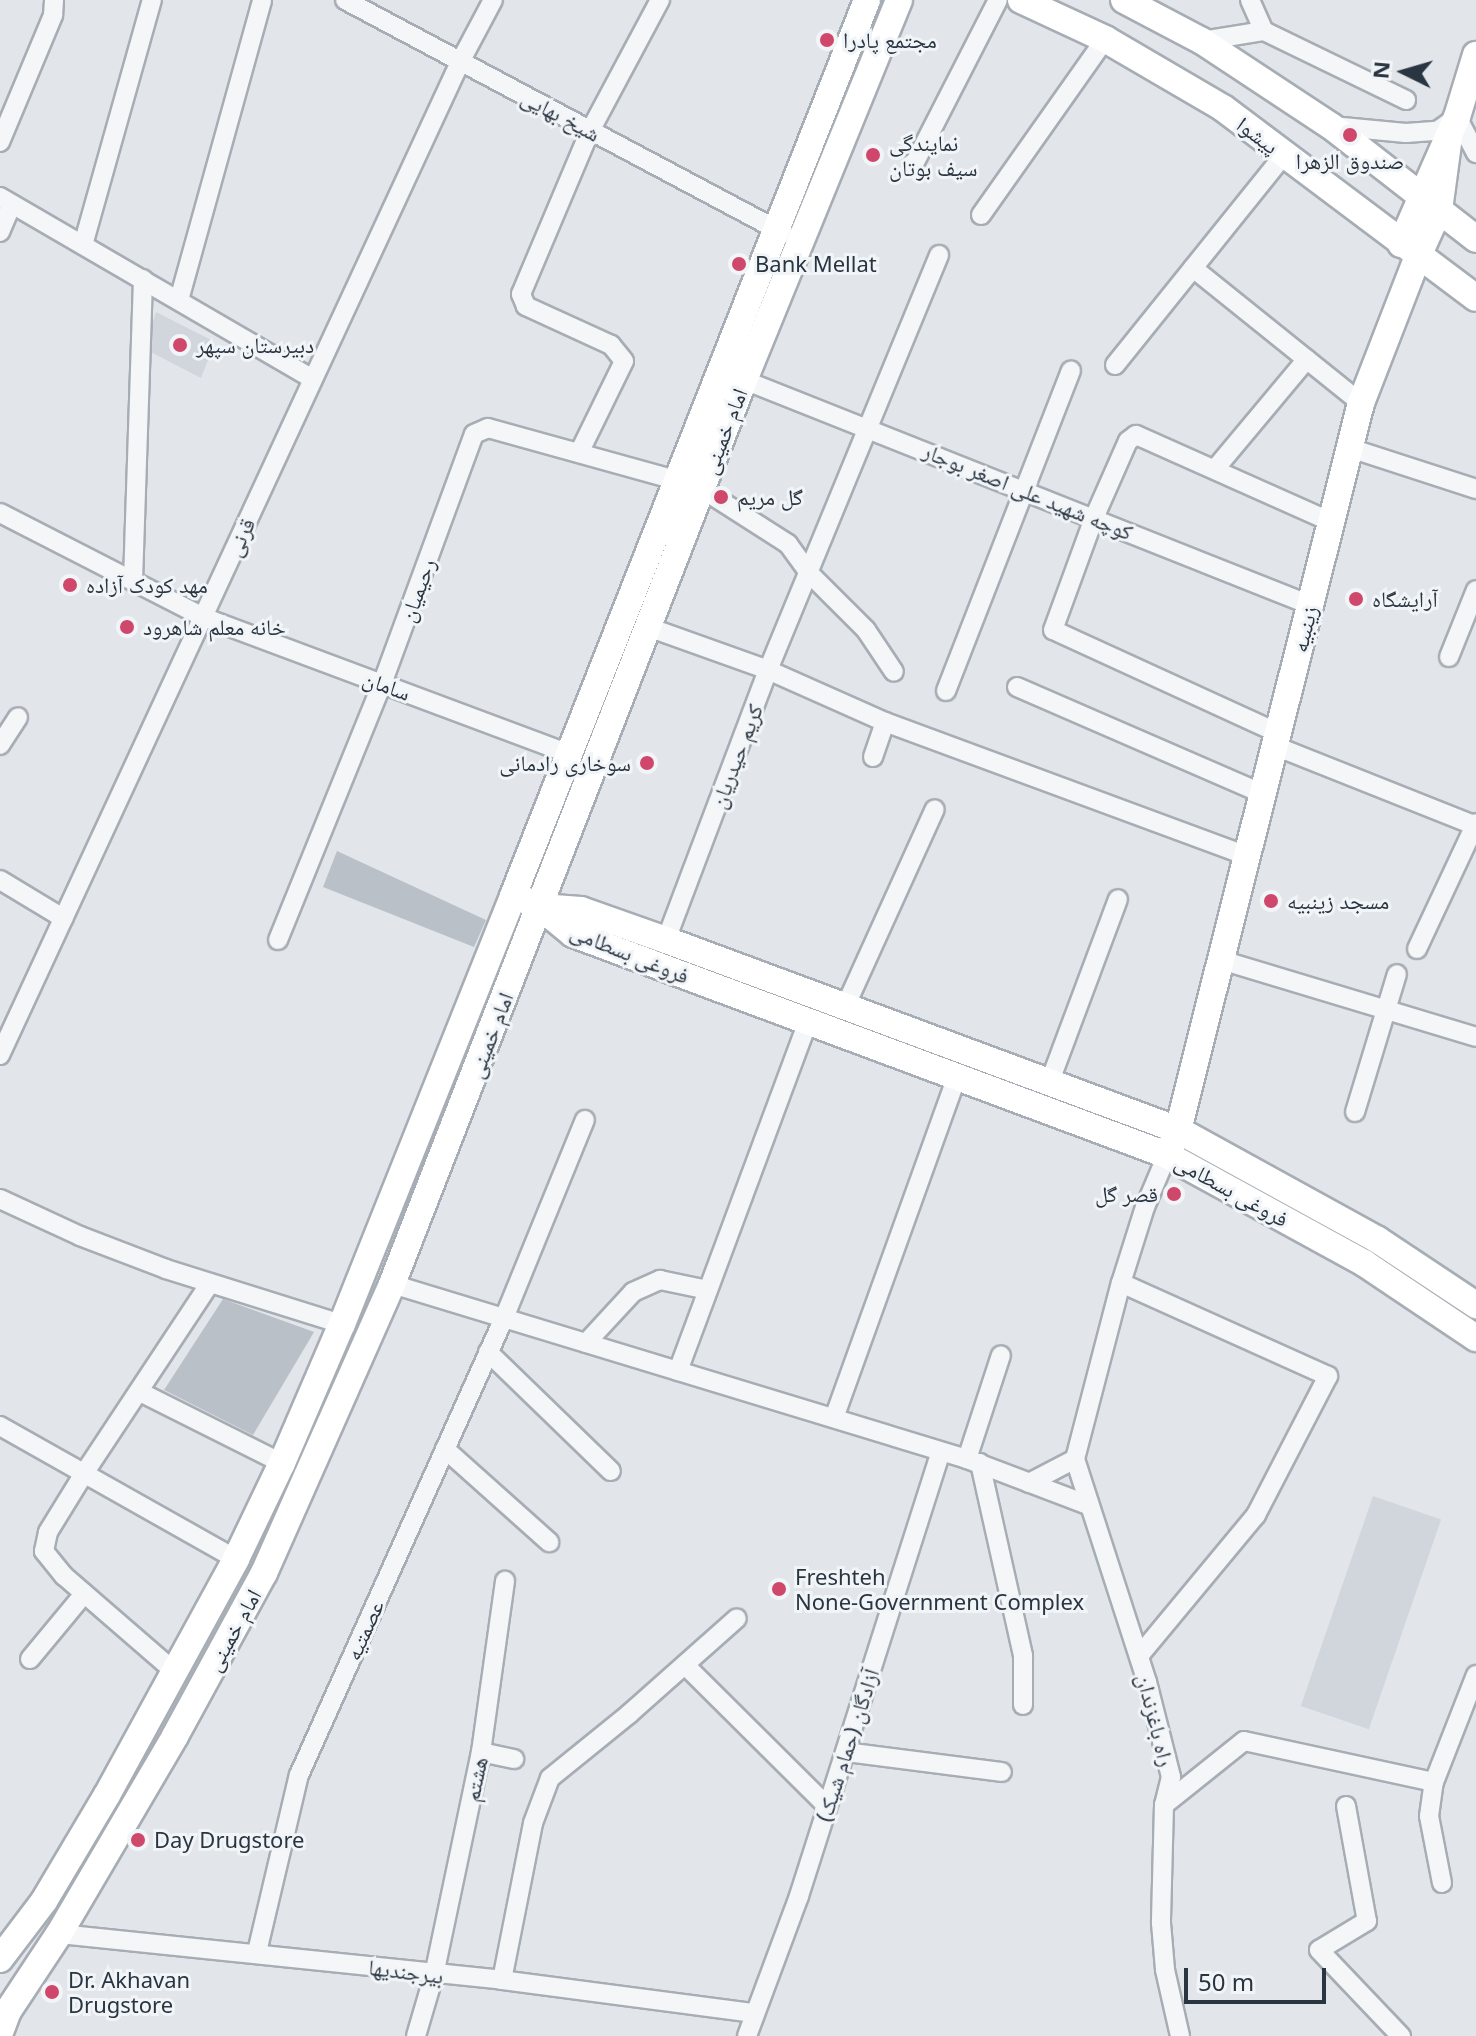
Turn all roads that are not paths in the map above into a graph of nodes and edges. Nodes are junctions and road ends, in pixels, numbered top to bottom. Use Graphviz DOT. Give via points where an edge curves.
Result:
graph roads {
  1 [pos="54,0"];
  2 [pos="152,0"];
  3 [pos="262,0"];
  4 [pos="493,0"];
  5 [pos="660,0"];
  6 [pos="998,0"];
  7 [pos="1021,0"];
  8 [pos="1124,0"];
  9 [pos="1250,0"];
  10 [pos="348,1"];
  11 [pos="899,1"];
  12 [pos="863,4"];
  13 [pos="1264,31"];
  14 [pos="1105,39"];
  15 [pos="1202,41"];
  16 [pos="1476,55"];
  17 [pos="460,62"];
  18 [pos="1406,100"];
  19 [pos="1461,125"];
  20 [pos="1331,126"];
  21 [pos="590,131"];
  22 [pos="0,142"];
  23 [pos="1476,153"];
  24 [pos="1284,155"];
  25 [pos="913,166"];
  26 [pos="6,200"];
  27 [pos="1431,204"];
  28 [pos="981,215"];
  29 [pos="0,230"];
  30 [pos="788,235"];
  31 [pos="1476,239"];
  32 [pos="83,245"];
  33 [pos="1410,250"];
  34 [pos="939,255"];
  35 [pos="1193,268"];
  36 [pos="143,279"];
  37 [pos="1476,298"];
  38 [pos="179,300"];
  39 [pos="1307,359"];
  40 [pos="1115,365"];
  41 [pos="1071,371"];
  42 [pos="313,379"];
  43 [pos="744,380"];
  44 [pos="1361,403"];
  45 [pos="867,427"];
  46 [pos="1350,448"];
  47 [pos="579,453"];
  48 [pos="1215,469"];
  49 [pos="676,480"];
  50 [pos="702,489"];
  51 [pos="1476,489"];
  52 [pos="1025,490"];
  53 [pos="0,513"];
  54 [pos="1094,518"];
  55 [pos="1331,522"];
  56 [pos="808,572"];
  57 [pos="133,581"];
  58 [pos="1476,590"];
  59 [pos="1310,605"];
  60 [pos="203,617"];
  61 [pos="648,627"];
  62 [pos="1449,657"];
  63 [pos="768,670"];
  64 [pos="894,672"];
  65 [pos="382,684"];
  66 [pos="1017,687"];
  67 [pos="946,691"];
  68 [pos="18,717"];
  69 [pos="885,722"];
  70 [pos="1276,740"];
  71 [pos="0,745"];
  72 [pos="570,754"];
  73 [pos="873,757"];
  74 [pos="1263,794"];
  75 [pos="935,809"];
  76 [pos="1476,825"];
  77 [pos="1247,856"];
  78 [pos="0,880"];
  79 [pos="513,896"];
  80 [pos="1118,899"];
  81 [pos="540,907"];
  82 [pos="63,918"];
  83 [pos="278,940"];
  84 [pos="666,940"];
  85 [pos="1417,949"];
  86 [pos="1221,960"];
  87 [pos="1397,974"];
  88 [pos="845,1007"];
  89 [pos="1383,1009"];
  90 [pos="808,1021"];
  91 [pos="1476,1037"];
  92 [pos="0,1055"];
  93 [pos="957,1077"];
  94 [pos="1050,1081"];
  95 [pos="1355,1112"];
  96 [pos="585,1120"];
  97 [pos="1178,1130"];
  98 [pos="1167,1155"];
  99 [pos="0,1199"];
  100 [pos="210,1283"];
  101 [pos="1121,1283"];
  102 [pos="392,1284"];
  103 [pos="708,1290"];
  104 [pos="1476,1305"];
  105 [pos="504,1318"];
  106 [pos="342,1324"];
  107 [pos="1476,1338"];
  108 [pos="586,1343"];
  109 [pos="488,1352"];
  110 [pos="1001,1355"];
  111 [pos="678,1371"];
  112 [pos="140,1392"];
  113 [pos="834,1418"];
  114 [pos="0,1426"];
  115 [pos="445,1449"];
  116 [pos="941,1452"];
  117 [pos="1075,1459"];
  118 [pos="974,1461"];
  119 [pos="282,1463"];
  120 [pos="611,1471"];
  121 [pos="83,1475"];
  122 [pos="1029,1483"];
  123 [pos="1088,1505"];
  124 [pos="549,1542"];
  125 [pos="236,1559"];
  126 [pos="505,1581"];
  127 [pos="84,1594"];
  128 [pos="737,1618"];
  129 [pos="1139,1656"];
  130 [pos="30,1659"];
  131 [pos="685,1665"];
  132 [pos="175,1672"];
  133 [pos="1476,1675"];
  134 [pos="1023,1705"];
  135 [pos="481,1752"];
  136 [pos="846,1752"];
  137 [pos="514,1759"];
  138 [pos="1002,1772"];
  139 [pos="1434,1782"];
  140 [pos="826,1805"];
  141 [pos="1164,1805"];
  142 [pos="1346,1806"];
  143 [pos="1442,1883"];
  144 [pos="10,1933"];
  145 [pos="59,1934"];
  146 [pos="257,1952"];
  147 [pos="0,1959"];
  148 [pos="434,1975"];
  149 [pos="502,1980"];
  150 [pos="753,2013"];
  151 [pos="0,2032"];
  152 [pos="416,2036"];
  153 [pos="747,2036"];
  154 [pos="1180,2036"];
  155 [pos="1401,2036"];
  1 -- 22 [label="street" via="53,15"];
  2 -- 32 [label="street"];
  3 -- 38 [label="street"];
  4 -- 17 [label="street, قرنی"];
  5 -- 21 [label="street"];
  6 -- 25 [label="street"];
  7 -- 14 [label="main road, پیشوا"];
  8 -- 15 [label="main road, پیشوا"];
  9 -- 13 [label="street"];
  10 -- 17 [label="street, شیخ بهایی"];
  11 -- 30 [label="main road, امام خمینی"];
  12 -- 30 [label="main road, امام خمینی"];
  13 -- 15 [label="street"];
  13 -- 18 [label="street"];
  14 -- 24 [label="main road, پیشوا" via="1223,108"];
  14 -- 28 [label="street"];
  15 -- 20 [label="main road, پیشوا"];
  16 -- 19 [label="main road, زینبیه"];
  17 -- 21 [label="street, شیخ بهایی"];
  17 -- 42 [label="street, قرنی"];
  19 -- 20 [label="street" via="1406,133"];
  19 -- 23 [label="street"];
  19 -- 27 [label="main road, زینبیه"];
  20 -- 27 [label="main road, پیشوا"];
  21 -- 30 [label="street, شیخ بهایی"];
  21 -- 47 [label="street" via="521,294 526,306 611,345 624,361"];
  24 -- 33 [label="main road, پیشوا"];
  24 -- 35 [label="street"];
  26 -- 29 [label="street"];
  26 -- 32 [label="street"];
  27 -- 31 [label="main road, پیشوا"];
  27 -- 33 [label="main road, زینبیه"];
  30 -- 43 [label="main road, امام خمینی"];
  30 -- 49 [label="main road, امام خمینی"];
  32 -- 36 [label="street"];
  33 -- 37 [label="main road, پیشوا"];
  33 -- 44 [label="main road, زینبیه"];
  34 -- 45 [label="street, کریم حیدریان"];
  35 -- 39 [label="street"];
  35 -- 40 [label="street"];
  36 -- 38 [label="street"];
  36 -- 57 [label="street"];
  38 -- 42 [label="street"];
  39 -- 44 [label="street"];
  39 -- 48 [label="street"];
  41 -- 52 [label="street"];
  42 -- 60 [label="street, قرنی"];
  43 -- 45 [label="street, کوچه شهید علی اصغر بوجار"];
  43 -- 50 [label="main road, امام خمینی"];
  44 -- 46 [label="main road, زینبیه"];
  45 -- 52 [label="street, کوچه شهید علی اصغر بوجار"];
  45 -- 56 [label="street, کریم حیدریان"];
  46 -- 51 [label="street"];
  46 -- 55 [label="main road, زینبیه"];
  47 -- 49 [label="street, رحیمیان"];
  47 -- 65 [label="street, رحیمیان" via="488,428 474,434"];
  48 -- 54 [label="street" via="1136,435 1128,441"];
  48 -- 55 [label="street"];
  49 -- 72 [label="main road, امام خمینی"];
  50 -- 56 [label="street" via="788,544"];
  50 -- 61 [label="main road, امام خمینی"];
  52 -- 54 [label="street, کوچه شهید علی اصغر بوجار"];
  52 -- 67 [label="street"];
  53 -- 57 [label="street, سامان"];
  54 -- 59 [label="street, کوچه شهید علی اصغر بوجار"];
  54 -- 70 [label="street" via="1053,630"];
  55 -- 59 [label="main road, زینبیه"];
  56 -- 63 [label="street, کریم حیدریان"];
  56 -- 64 [label="street" via="866,630"];
  57 -- 60 [label="street, سامان"];
  58 -- 62 [label="street"];
  59 -- 70 [label="main road, زینبیه"];
  60 -- 65 [label="street, سامان"];
  60 -- 82 [label="street, قرنی"];
  61 -- 63 [label="street"];
  61 -- 81 [label="main road, امام خمینی"];
  63 -- 69 [label="street"];
  63 -- 84 [label="street, کریم حیدریان"];
  65 -- 72 [label="street, سامان"];
  65 -- 83 [label="street, رحیمیان"];
  66 -- 74 [label="street"];
  68 -- 71 [label="street"];
  69 -- 73 [label="street"];
  69 -- 77 [label="street"];
  70 -- 74 [label="main road, زینبیه"];
  70 -- 76 [label="street"];
  72 -- 79 [label="main road, امام خمینی"];
  74 -- 77 [label="main road, زینبیه"];
  75 -- 88 [label="street"];
  76 -- 85 [label="street"];
  77 -- 86 [label="main road, زینبیه"];
  78 -- 82 [label="street"];
  79 -- 81 [label="main road"];
  79 -- 106 [label="main road, امام خمینی"];
  80 -- 94 [label="street"];
  81 -- 84 [label="main road, فروغی بسطامی" via="581,910"];
  81 -- 90 [label="main road, فروغی بسطامی" via="573,934"];
  81 -- 102 [label="main road, امام خمینی"];
  82 -- 92 [label="street, قرنی"];
  84 -- 88 [label="main road, فروغی بسطامی"];
  86 -- 89 [label="street"];
  86 -- 97 [label="main road, زینبیه"];
  87 -- 89 [label="street"];
  88 -- 94 [label="main road, فروغی بسطامی"];
  89 -- 91 [label="street"];
  89 -- 95 [label="street"];
  90 -- 93 [label="main road, فروغی بسطامی"];
  90 -- 103 [label="street"];
  93 -- 98 [label="main road, فروغی بسطامی"];
  93 -- 113 [label="street"];
  94 -- 97 [label="main road, فروغی بسطامی"];
  96 -- 105 [label="street, عصمتیه"];
  97 -- 98 [label="main road, زینبیه"];
  97 -- 104 [label="main road, فروغی بسطامی" via="1378,1240"];
  98 -- 101 [label="street"];
  98 -- 107 [label="main road, فروغی بسطامی" via="1364,1263"];
  99 -- 100 [label="street" via="80,1236"];
  100 -- 106 [label="street"];
  100 -- 112 [label="street"];
  101 -- 117 [label="street"];
  101 -- 129 [label="street" via="1328,1376 1256,1515"];
  102 -- 105 [label="street"];
  102 -- 145 [label="main road, امام خمینی" via="264,1573"];
  103 -- 108 [label="street" via="660,1280 633,1292"];
  103 -- 111 [label="street"];
  105 -- 108 [label="street"];
  105 -- 109 [label="street, عصمتیه"];
  106 -- 119 [label="main road, امام خمینی"];
  108 -- 111 [label="street"];
  109 -- 115 [label="street, عصمتیه"];
  109 -- 120 [label="street"];
  110 -- 118 [label="street"];
  111 -- 113 [label="street"];
  112 -- 119 [label="street"];
  112 -- 121 [label="street"];
  113 -- 116 [label="street"];
  114 -- 121 [label="street"];
  115 -- 124 [label="street"];
  115 -- 146 [label="street, عصمتیه" via="299,1775"];
  116 -- 118 [label="street"];
  116 -- 136 [label="street, آزادگان (حمام شیک)"];
  117 -- 122 [label="street"];
  117 -- 123 [label="street, راه باغزندان"];
  118 -- 122 [label="street"];
  118 -- 134 [label="street" via="1023,1656"];
  119 -- 125 [label="main road, امام خمینی"];
  121 -- 125 [label="street"];
  121 -- 127 [label="street" via="48,1532 44,1551"];
  122 -- 123 [label="street"];
  123 -- 129 [label="street, راه باغزندان"];
  125 -- 132 [label="main road, امام خمینی"];
  126 -- 135 [label="street, هشتم"];
  127 -- 130 [label="street"];
  127 -- 132 [label="street"];
  128 -- 131 [label="street"];
  129 -- 141 [label="street, راه باغزندان" via="1171,1777"];
  131 -- 140 [label="street"];
  131 -- 149 [label="street" via="550,1778 533,1823"];
  132 -- 144 [label="main road, امام خمینی" via="99,1808"];
  133 -- 139 [label="street"];
  135 -- 137 [label="street"];
  135 -- 148 [label="street, هشتم"];
  136 -- 138 [label="street"];
  136 -- 140 [label="street, آزادگان (حمام شیک)"];
  139 -- 141 [label="street" via="1244,1741"];
  139 -- 143 [label="street" via="1429,1816"];
  140 -- 150 [label="street, آزادگان (حمام شیک)" via="799,1896"];
  141 -- 154 [label="street, راه باغزندان" via="1161,1923"];
  142 -- 155 [label="street" via="1367,1921 1319,1950"];
  144 -- 147 [label="main road, امام خمینی"];
  145 -- 146 [label="street, بیرجندیها"];
  145 -- 151 [label="main road, امام خمینی"];
  146 -- 148 [label="street, بیرجندیها"];
  148 -- 149 [label="street, بیرجندیها"];
  148 -- 152 [label="street, هشتم"];
  149 -- 150 [label="street, بیرجندیها"];
  150 -- 153 [label="street, آزادگان (حمام شیک)"];
}
